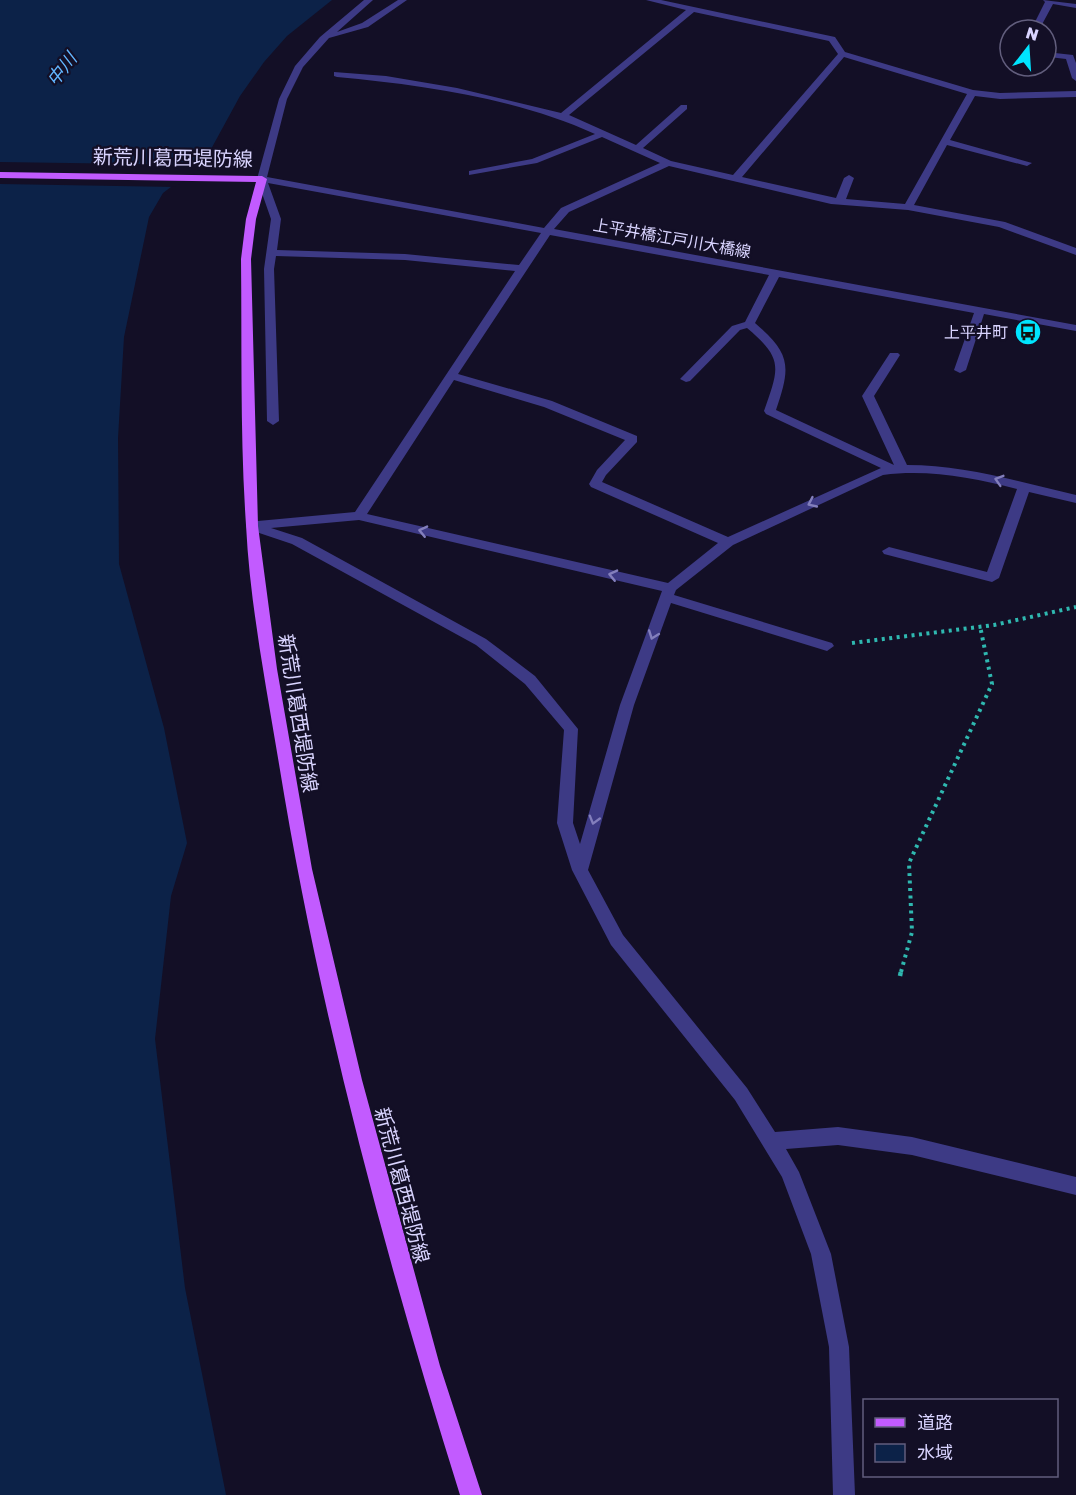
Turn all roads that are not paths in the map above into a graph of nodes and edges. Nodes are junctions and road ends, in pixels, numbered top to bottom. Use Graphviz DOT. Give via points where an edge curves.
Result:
graph roads {
  1 [pos="369,0"];
  2 [pos="403,0"];
  3 [pos="650,0"];
  4 [pos="687,0"];
  5 [pos="1048,0"];
  6 [pos="679,6"];
  7 [pos="1076,6"];
  8 [pos="692,9"];
  9 [pos="1040,18"];
  10 [pos="323,39"];
  11 [pos="842,54"];
  12 [pos="1058,56"];
  13 [pos="338,74"];
  14 [pos="1076,78"];
  15 [pos="972,93"];
  16 [pos="1076,94"];
  17 [pos="684,107"];
  18 [pos="562,116"];
  19 [pos="602,134"];
  20 [pos="945,142"];
  21 [pos="636,150"];
  22 [pos="1027,163"];
  23 [pos="668,164"];
  24 [pos="472,173"];
  25 [pos="0,174"];
  26 [pos="849,178"];
  27 [pos="262,179"];
  28 [pos="735,179"];
  29 [pos="840,202"];
  30 [pos="908,207"];
  31 [pos="547,231"];
  32 [pos="1076,252"];
  33 [pos="271,253"];
  34 [pos="522,268"];
  35 [pos="776,272"];
  36 [pos="981,310"];
  37 [pos="749,324"];
  38 [pos="1076,328"];
  39 [pos="894,355"];
  40 [pos="960,370"];
  41 [pos="453,376"];
  42 [pos="686,379"];
  43 [pos="273,421"];
  44 [pos="897,468"];
  45 [pos="1023,488"];
  46 [pos="1076,499"];
  47 [pos="359,516"];
  48 [pos="252,526"];
  49 [pos="728,542"];
  50 [pos="889,551"];
  51 [pos="669,592"];
  52 [pos="827,646"];
  53 [pos="580,870"];
  54 [pos="771,1141"];
  55 [pos="1076,1186"];
  56 [pos="471,1495"];
  57 [pos="844,1495"];
  1 -- 10 [label="street"];
  2 -- 10 [label="street" via="365,25"];
  3 -- 6 [label="street"];
  4 -- 6 [label="street"];
  5 -- 7 [label="street"];
  5 -- 9 [label="street"];
  6 -- 8 [label="street"];
  8 -- 11 [label="street" via="832,39"];
  8 -- 18 [label="street"];
  10 -- 27 [label="street" via="299,66 283,99"];
  11 -- 15 [label="street"];
  11 -- 28 [label="street"];
  12 -- 14 [label="street" via="1070,57"];
  13 -- 18 [label="street" via="457,91"];
  15 -- 16 [label="street"];
  15 -- 20 [label="street"];
  17 -- 21 [label="street"];
  18 -- 19 [label="street"];
  19 -- 21 [label="street"];
  19 -- 24 [label="street" via="534,161"];
  20 -- 22 [label="street"];
  20 -- 30 [label="street"];
  21 -- 23 [label="street"];
  23 -- 28 [label="street"];
  23 -- 31 [label="street" via="577,203 565,210"];
  25 -- 27 [label="main road, 新荒川葛西堤防線"];
  26 -- 29 [label="street"];
  27 -- 31 [label="street, 上平井橋江戸川大橋線"];
  27 -- 33 [label="street" via="276,219"];
  27 -- 48 [label="main road, 新荒川葛西堤防線" via="246,259"];
  28 -- 29 [label="street"];
  29 -- 30 [label="street"];
  30 -- 32 [label="street" via="1001,224"];
  31 -- 34 [label="street"];
  31 -- 35 [label="street, 上平井橋江戸川大橋線"];
  33 -- 34 [label="street" via="405,257"];
  33 -- 43 [label="street"];
  34 -- 41 [label="street"];
  35 -- 36 [label="street, 上平井橋江戸川大橋線"];
  35 -- 37 [label="street"];
  36 -- 38 [label="street, 上平井橋江戸川大橋線"];
  36 -- 40 [label="street"];
  37 -- 42 [label="street" via="735,328"];
  37 -- 44 [label="street" via="773,343 783,362 770,411"];
  39 -- 44 [label="street" via="868,396"];
  41 -- 47 [label="street"];
  41 -- 49 [label="street" via="548,404 633,439 595,484"];
  45 -- 44 [label="street, one-way" via="989,477"];
  44 -- 49 [label="street, one-way" via="880,472"];
  45 -- 46 [label="street"];
  45 -- 50 [label="street" via="992,578"];
  47 -- 48 [label="street"];
  51 -- 47 [label="street, one-way"];
  48 -- 53 [label="street" via="297,541 481,642 530,680 572,729 565,823"];
  48 -- 56 [label="main road, 新荒川葛西堤防線" via="270,669 304,869 353,1080 427,1355"];
  49 -- 51 [label="street"];
  51 -- 52 [label="street"];
  51 -- 53 [label="street, one-way" via="627,705"];
  53 -- 54 [label="street" via="617,940 741,1094"];
  54 -- 55 [label="street" via="838,1136 912,1146"];
  54 -- 57 [label="street" via="789,1172 821,1254 839,1347"];
}
